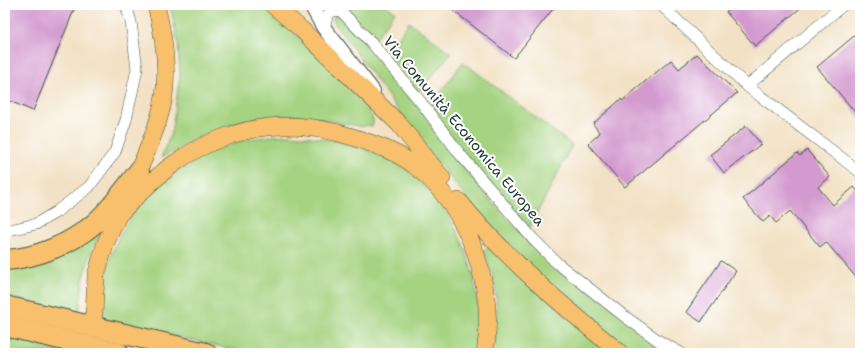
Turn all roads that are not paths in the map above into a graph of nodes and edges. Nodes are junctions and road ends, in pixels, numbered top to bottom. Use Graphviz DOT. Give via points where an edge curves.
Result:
graph roads {
  1 [pos="126,5"];
  2 [pos="156,5"];
  3 [pos="273,5"];
  4 [pos="311,5"];
  5 [pos="661,5"];
  6 [pos="843,5"];
  7 [pos="338,8"];
  8 [pos="324,28"];
  9 [pos="747,86"];
  10 [pos="399,124"];
  11 [pos="414,143"];
  12 [pos="139,171"];
  13 [pos="860,172"];
  14 [pos="432,180"];
  15 [pos="447,198"];
  16 [pos="118,214"];
  17 [pos="474,219"];
  18 [pos="5,231"];
  19 [pos="5,260"];
  20 [pos="5,306"];
  21 [pos="94,314"];
  22 [pos="5,326"];
  23 [pos="119,353"];
  24 [pos="206,353"];
  25 [pos="485,353"];
  26 [pos="620,353"];
  27 [pos="681,353"];
  1 -- 18 [label="street" via="131,22 137,69 126,120 115,152 89,187 56,212 36,224"];
  2 -- 12 [label="main road" via="165,62 163,102 151,143"];
  3 -- 10 [label="main road"];
  4 -- 8 [label="street"];
  5 -- 9 [label="street"];
  6 -- 9 [label="street"];
  7 -- 8 [label="street" via="328,16"];
  7 -- 27 [label="street, Via Comunità Economica Europea" via="416,95 459,153 533,239 557,262 624,316"];
  8 -- 10 [label="street"];
  9 -- 13 [label="street"];
  10 -- 11 [label="main road"];
  11 -- 14 [label="main road"];
  11 -- 17 [label="main road"];
  12 -- 16 [label="main road"];
  12 -- 19 [label="highway" via="114,204 95,223 79,234 39,254"];
  14 -- 15 [label="main road"];
  14 -- 16 [label="main road" via="415,165 396,154 346,134 308,127 280,126 242,132 200,147 180,158 148,183"];
  15 -- 17 [label="main road"];
  15 -- 25 [label="main road" via="459,216 481,272 487,323"];
  16 -- 21 [label="main road" via="96,275"];
  17 -- 26 [label="main road" via="522,268"];
  20 -- 24 [label="highway"];
  22 -- 23 [label="highway"];
}
